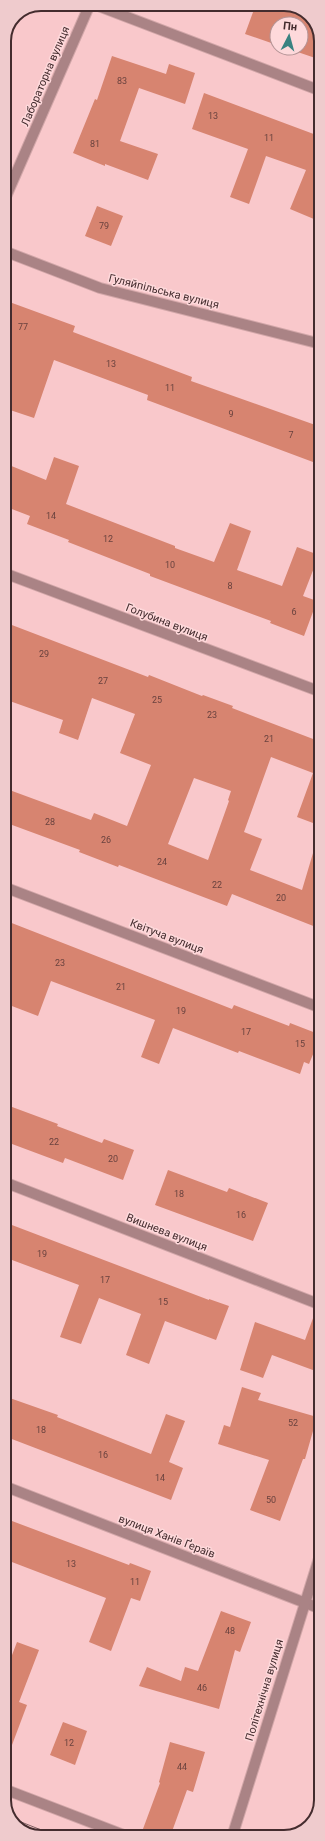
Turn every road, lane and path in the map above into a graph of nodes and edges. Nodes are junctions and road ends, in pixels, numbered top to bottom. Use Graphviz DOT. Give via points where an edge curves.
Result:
graph roads {
  1 [pos="87,11"];
  2 [pos="111,11"];
  3 [pos="314,88"];
  4 [pos="11,185"];
  5 [pos="11,254"];
  6 [pos="314,342"];
  7 [pos="11,576"];
  8 [pos="314,689"];
  9 [pos="11,890"];
  10 [pos="314,1005"];
  11 [pos="11,1185"];
  12 [pos="314,1301"];
  13 [pos="11,1489"];
  14 [pos="314,1573"];
  15 [pos="304,1603"];
  16 [pos="314,1607"];
  17 [pos="11,1792"];
  18 [pos="111,1830"];
  19 [pos="234,1830"];
  1 -- 4 [label="street, Лабораторна вулиця"];
  2 -- 3 [label="street"];
  5 -- 6 [label="street, Гуляйпільська вулиця" via="100,288"];
  7 -- 8 [label="street, Голубина вулиця"];
  9 -- 10 [label="street, Квітуча вулиця"];
  11 -- 12 [label="street, Вишнева вулиця"];
  13 -- 15 [label="street, вулиця Ханів Ґераїв"];
  14 -- 15 [label="street, Політехнічна вулиця"];
  15 -- 16 [label="street, вулиця Ханів Ґераїв"];
  15 -- 19 [label="street, Політехнічна вулиця"];
  17 -- 18 [label="street"];
}
